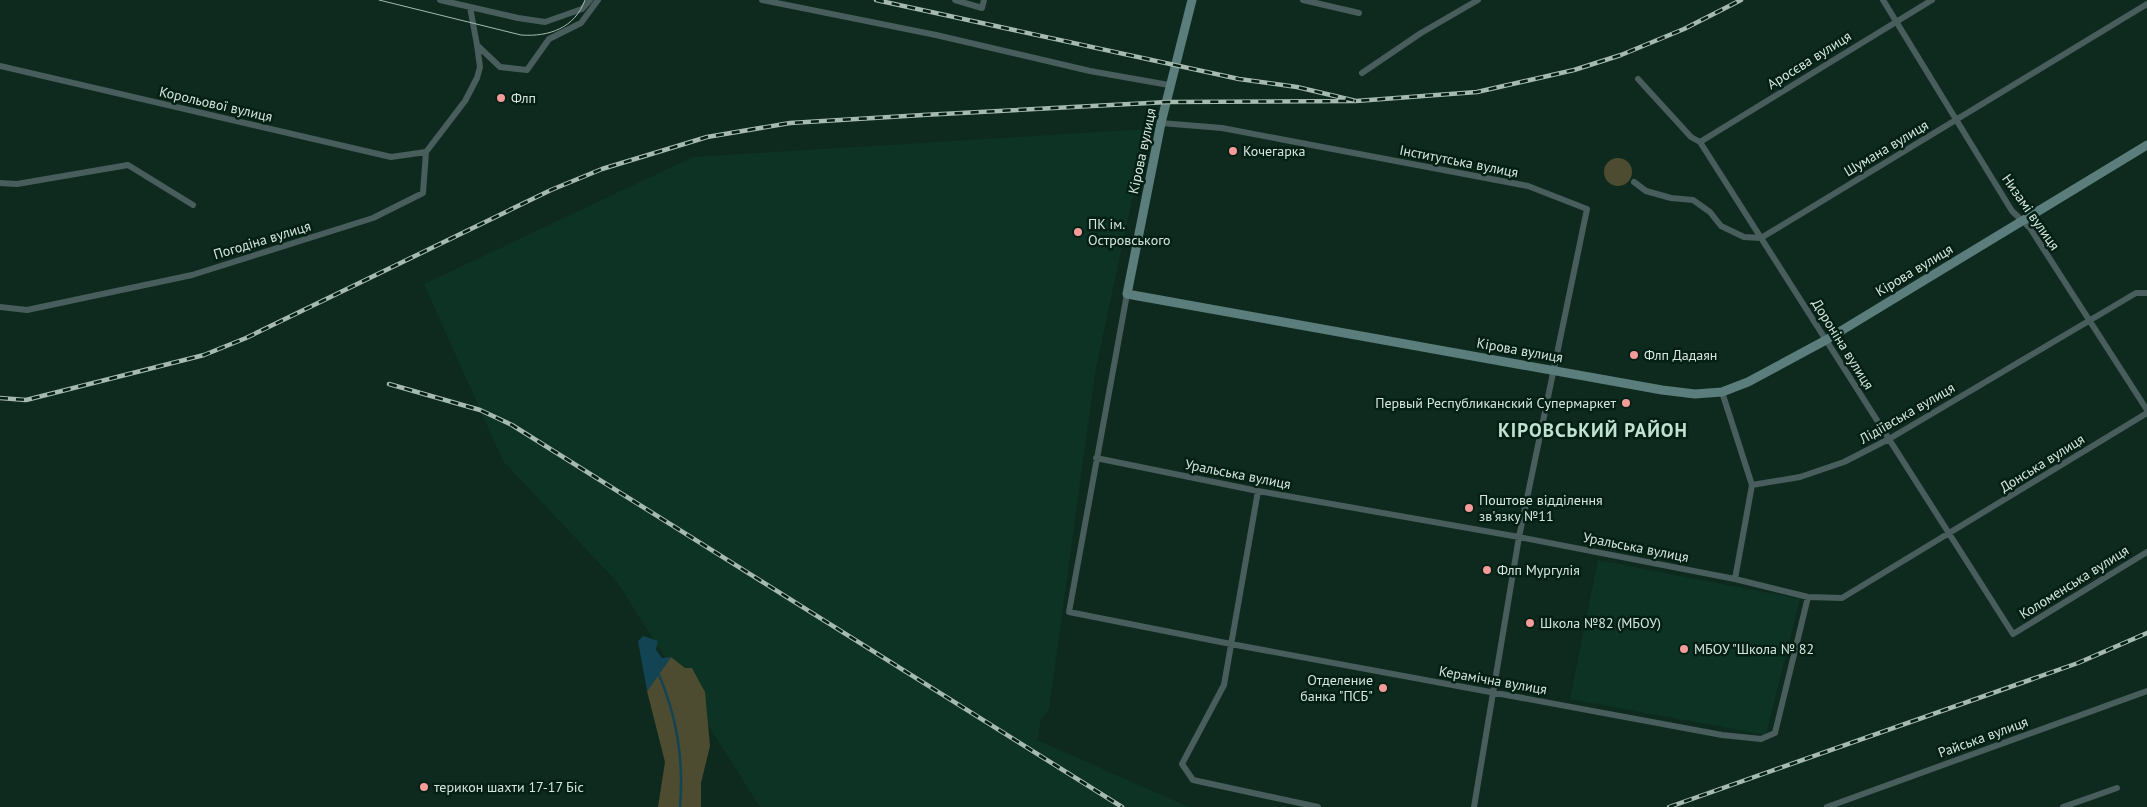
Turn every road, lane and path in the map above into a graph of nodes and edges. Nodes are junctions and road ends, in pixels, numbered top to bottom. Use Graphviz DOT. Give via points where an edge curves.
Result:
graph roads {
  1 [pos="440,0"];
  2 [pos="590,0"];
  3 [pos="598,0"];
  4 [pos="762,0"];
  5 [pos="955,0"];
  6 [pos="984,0"];
  7 [pos="1192,0"];
  8 [pos="1304,0"];
  9 [pos="1478,0"];
  10 [pos="1883,0"];
  11 [pos="1932,0"];
  12 [pos="2147,4"];
  13 [pos="470,7"];
  14 [pos="1359,13"];
  15 [pos="1896,22"];
  16 [pos="477,45"];
  17 [pos="0,66"];
  18 [pos="1362,73"];
  19 [pos="1638,79"];
  20 [pos="1169,85"];
  21 [pos="1956,120"];
  22 [pos="1161,123"];
  23 [pos="1700,142"];
  24 [pos="2147,146"];
  25 [pos="426,152"];
  26 [pos="1634,182"];
  27 [pos="0,183"];
  28 [pos="193,205"];
  29 [pos="2024,220"];
  30 [pos="1761,238"];
  31 [pos="2147,293"];
  32 [pos="1127,294"];
  33 [pos="0,307"];
  34 [pos="2089,320"];
  35 [pos="1826,340"];
  36 [pos="1553,370"];
  37 [pos="1722,392"];
  38 [pos="2147,411"];
  39 [pos="1889,439"];
  40 [pos="1096,458"];
  41 [pos="1752,485"];
  42 [pos="1258,491"];
  43 [pos="1950,534"];
  44 [pos="1519,537"];
  45 [pos="2147,552"];
  46 [pos="1735,580"];
  47 [pos="1808,597"];
  48 [pos="2013,634"];
  49 [pos="1231,644"];
  50 [pos="2147,691"];
  51 [pos="1492,693"];
  52 [pos="2117,788"];
  53 [pos="1318,807"];
  54 [pos="1474,807"];
  55 [pos="1827,807"];
  56 [pos="2063,807"];
  1 -- 13 [label="street"];
  2 -- 13 [label="street" via="586,6 545,22"];
  3 -- 16 [label="street" via="581,23 549,39 527,70 500,67"];
  4 -- 20 [label="street"];
  5 -- 6 [label="street" via="982,8"];
  7 -- 20 [label="main road, Кірова вулиця" via="1177,66"];
  8 -- 14 [label="street"];
  9 -- 18 [label="street"];
  10 -- 15 [label="street, Низамі вулиця"];
  11 -- 15 [label="street, Аросєва вулиця"];
  12 -- 21 [label="street, Шумана вулиця"];
  13 -- 16 [label="street"];
  15 -- 21 [label="street, Низамі вулиця"];
  15 -- 23 [label="street, Аросєва вулиця"];
  16 -- 25 [label="street" via="480,67 477,78 465,101"];
  17 -- 25 [label="street, Корольової вулиця" via="391,157"];
  19 -- 23 [label="street, Дороніна вулиця" via="1691,137"];
  20 -- 22 [label="main road, Кірова вулиця" via="1168,102"];
  21 -- 29 [label="street, Низамі вулиця" via="2012,211"];
  21 -- 30 [label="street, Шумана вулиця"];
  22 -- 32 [label="main road, Кірова вулиця"];
  22 -- 36 [label="street, Інститутська вулиця" via="1222,128 1528,186 1587,209"];
  23 -- 30 [label="street, Дороніна вулиця"];
  24 -- 29 [label="main road, Кірова вулиця"];
  25 -- 33 [label="street, Погодіна вулиця" via="423,193 373,218 192,274 27,310"];
  26 -- 30 [label="street" via="1646,191 1693,200 1710,212 1721,226 1744,237"];
  27 -- 28 [label="street" via="17,184 128,165"];
  29 -- 34 [label="street, Низамі вулиця"];
  29 -- 35 [label="main road, Кірова вулиця"];
  30 -- 35 [label="street, Дороніна вулиця"];
  31 -- 34 [label="street, Лідіївська вулиця" via="2136,293"];
  32 -- 36 [label="main road, Кірова вулиця"];
  32 -- 40 [label="street"];
  34 -- 38 [label="street, Низамі вулиця"];
  34 -- 39 [label="street, Лідіївська вулиця"];
  35 -- 37 [label="main road, Кірова вулиця" via="1748,382"];
  35 -- 39 [label="street, Дороніна вулиця"];
  36 -- 37 [label="main road, Кірова вулиця" via="1687,393"];
  36 -- 44 [label="street"];
  37 -- 41 [label="street"];
  38 -- 43 [label="street, Донська вулиця"];
  39 -- 41 [label="street, Лідіївська вулиця" via="1844,462 1809,474"];
  39 -- 43 [label="street, Дороніна вулиця"];
  40 -- 42 [label="street, Уральська вулиця"];
  40 -- 49 [label="street, Керамічна вулиця" via="1069,612"];
  41 -- 46 [label="street"];
  42 -- 44 [label="street, Уральська вулиця"];
  42 -- 49 [label="street"];
  43 -- 47 [label="street, Уральська вулиця" via="1842,598"];
  43 -- 48 [label="street, Дороніна вулиця"];
  44 -- 46 [label="street, Уральська вулиця"];
  44 -- 51 [label="street"];
  45 -- 48 [label="street, Коломенська вулиця"];
  46 -- 47 [label="street, Уральська вулиця"];
  47 -- 51 [label="street, Керамічна вулиця" via="1774,733 1761,739 1722,735"];
  49 -- 51 [label="street, Керамічна вулиця"];
  49 -- 53 [label="street" via="1224,685 1182,764 1193,780"];
  50 -- 55 [label="street, Райська вулиця"];
  51 -- 54 [label="street"];
  52 -- 56 [label="street"];
}
